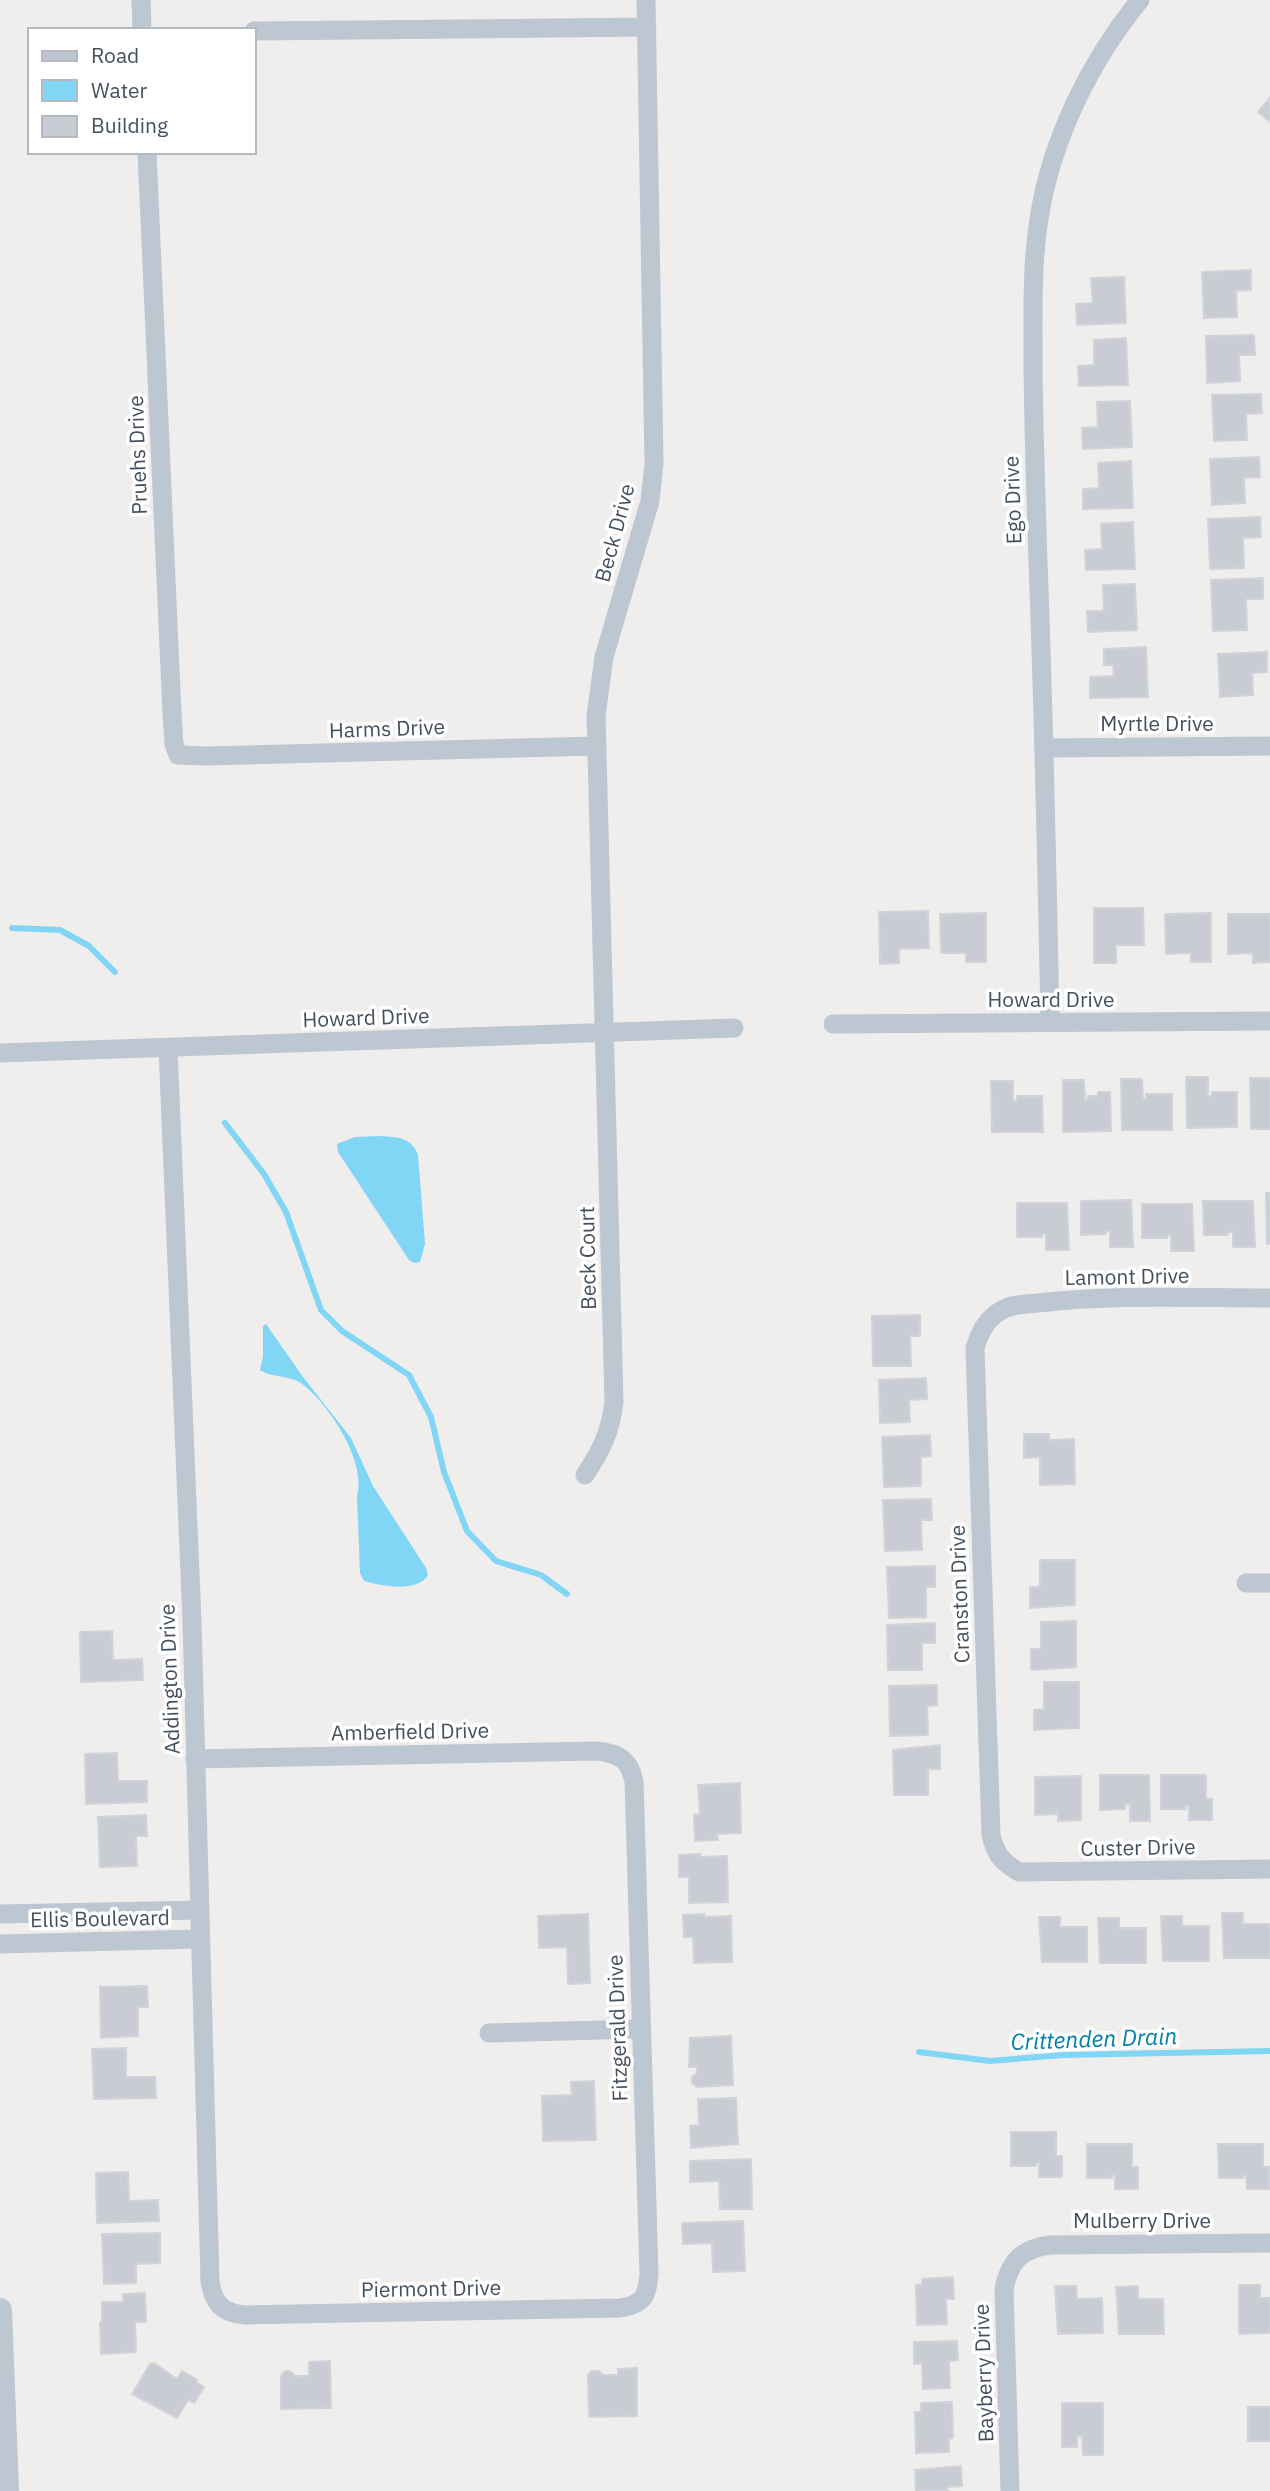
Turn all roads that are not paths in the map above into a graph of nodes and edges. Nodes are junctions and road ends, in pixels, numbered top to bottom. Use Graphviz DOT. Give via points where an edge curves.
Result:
graph roads {
  1 [pos="141,0"];
  2 [pos="646,0"];
  3 [pos="1139,0"];
  4 [pos="647,27"];
  5 [pos="142,28"];
  6 [pos="256,31"];
  7 [pos="147,154"];
  8 [pos="597,746"];
  9 [pos="1270,746"];
  10 [pos="1045,748"];
  11 [pos="178,755"];
  12 [pos="1270,1021"];
  13 [pos="1050,1022"];
  14 [pos="833,1024"];
  15 [pos="734,1028"];
  16 [pos="605,1032"];
  17 [pos="168,1048"];
  18 [pos="0,1053"];
  19 [pos="1270,1298"];
  20 [pos="989,1319"];
  21 [pos="585,1475"];
  22 [pos="1246,1583"];
  23 [pos="1270,1583"];
  24 [pos="195,1759"];
  25 [pos="623,1759"];
  26 [pos="1008,1865"];
  27 [pos="1270,1869"];
  28 [pos="200,1910"];
  29 [pos="0,1914"];
  30 [pos="200,1939"];
  31 [pos="0,1944"];
  32 [pos="640,2029"];
  33 [pos="489,2033"];
  34 [pos="1270,2243"];
  35 [pos="1018,2259"];
  36 [pos="644,2298"];
  37 [pos="219,2307"];
  38 [pos="0,2311"];
  39 [pos="7,2491"];
  40 [pos="1010,2491"];
  1 -- 5 [label="street"];
  2 -- 4 [label="street, Beck Drive"];
  3 -- 10 [label="street, Ego Drive" via="1091,72 1071,114 1039,217 1033,275 1033,424"];
  4 -- 6 [label="street"];
  4 -- 8 [label="street, Beck Drive" via="654,463 650,502 604,657"];
  7 -- 11 [label="street, Pruehs Drive" via="172,714"];
  8 -- 11 [label="street, Harms Drive"];
  8 -- 16 [label="street, Beck Drive"];
  9 -- 10 [label="street, Myrtle Drive"];
  10 -- 13 [label="street, Ego Drive"];
  12 -- 13 [label="street, Howard Drive"];
  13 -- 14 [label="street, Howard Drive"];
  15 -- 16 [label="street, Howard Drive"];
  16 -- 17 [label="street, Howard Drive"];
  16 -- 21 [label="street, Beck Court" via="614,1402 604,1446"];
  17 -- 18 [label="street, Howard Drive"];
  17 -- 24 [label="street, Addington Drive"];
  19 -- 20 [label="street, Lamont Drive" via="1069,1299 1004,1308"];
  20 -- 26 [label="street, Cranston Drive" via="975,1348 991,1835 995,1852"];
  22 -- 23 [label="street"];
  24 -- 25 [label="street, Amberfield Drive" via="596,1751"];
  24 -- 28 [label="street, Addington Drive"];
  25 -- 32 [label="street, Fitzgerald Drive" via="634,1782"];
  26 -- 27 [label="street, Custer Drive" via="1019,1872"];
  28 -- 29 [label="street, Ellis Boulevard"];
  28 -- 30 [label="street, Addington Drive"];
  30 -- 31 [label="street, Ellis Boulevard"];
  30 -- 37 [label="street, Addington Drive" via="210,2280"];
  32 -- 33 [label="street"];
  32 -- 36 [label="street, Fitzgerald Drive" via="649,2273"];
  34 -- 35 [label="street, Mulberry Drive" via="1050,2245 1031,2248"];
  35 -- 40 [label="street, Bayberry Drive" via="1008,2270 1004,2288"];
  36 -- 37 [label="street, Piermont Drive" via="620,2308 245,2315"];
  38 -- 39 [label="street"];
}
